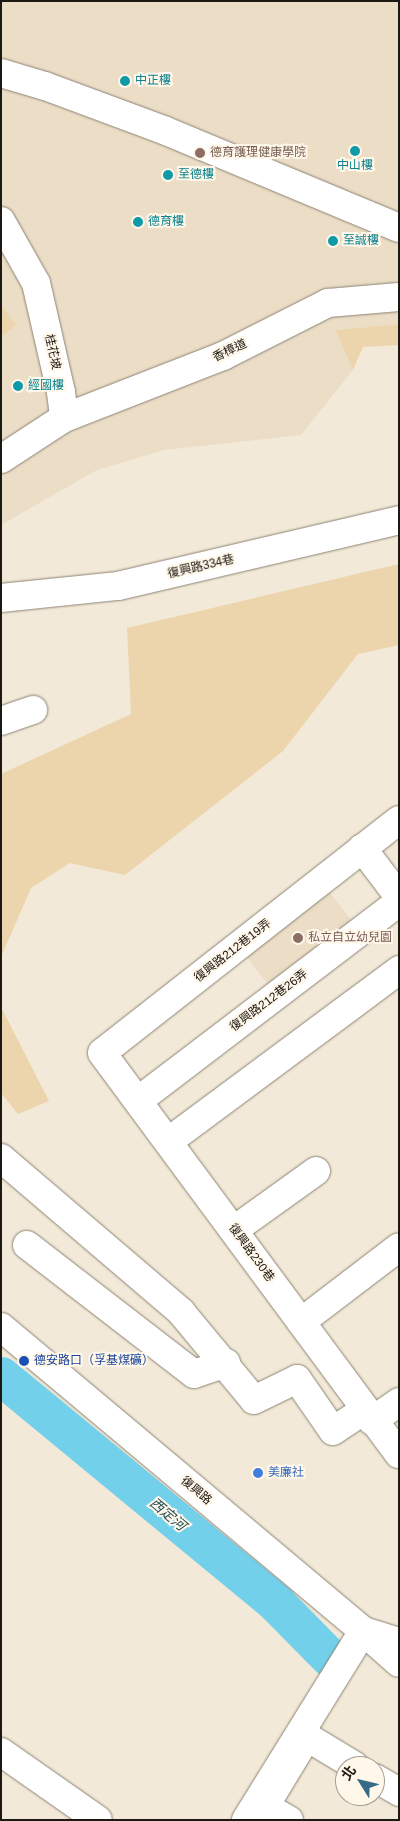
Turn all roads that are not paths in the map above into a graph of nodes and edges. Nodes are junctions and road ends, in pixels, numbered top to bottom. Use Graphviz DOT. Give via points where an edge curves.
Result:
graph roads {
  1 [pos="1,73"];
  2 [pos="1,221"];
  3 [pos="399,228"];
  4 [pos="399,297"];
  5 [pos="64,418"];
  6 [pos="1,459"];
  7 [pos="399,520"];
  8 [pos="1,598"];
  9 [pos="33,710"];
  10 [pos="1,721"];
  11 [pos="399,820"];
  12 [pos="362,848"];
  13 [pos="399,897"];
  14 [pos="399,902"];
  15 [pos="399,970"];
  16 [pos="102,1052"];
  17 [pos="139,1100"];
  18 [pos="169,1141"];
  19 [pos="1,1158"];
  20 [pos="316,1170"];
  21 [pos="234,1230"];
  22 [pos="27,1245"];
  23 [pos="399,1247"];
  24 [pos="301,1322"];
  25 [pos="1,1327"];
  26 [pos="226,1363"];
  27 [pos="399,1402"];
  28 [pos="368,1416"];
  29 [pos="399,1454"];
  30 [pos="363,1631"];
  31 [pos="399,1642"];
  32 [pos="399,1663"];
  33 [pos="1,1752"];
  34 [pos="338,1756"];
  35 [pos="385,1784"];
  36 [pos="399,1792"];
  37 [pos="260,1815"];
  38 [pos="98,1820"];
  39 [pos="289,1820"];
  1 -- 3 [label="street" via="166,131"];
  2 -- 5 [label="street, 桂花坡" via="36,283"];
  4 -- 5 [label="street, 香樟道" via="328,303 223,356"];
  5 -- 6 [label="street"];
  7 -- 8 [label="street, 復興路334巷" via="118,586"];
  9 -- 10 [label="street"];
  11 -- 12 [label="street, 復興路212巷19弄"];
  12 -- 13 [label="street"];
  12 -- 16 [label="street, 復興路212巷19弄"];
  14 -- 17 [label="street, 復興路212巷26弄"];
  15 -- 18 [label="street"];
  16 -- 17 [label="street, 復興路230巷"];
  17 -- 18 [label="street, 復興路230巷"];
  18 -- 21 [label="street, 復興路230巷"];
  19 -- 26 [label="street" via="181,1312"];
  20 -- 21 [label="street"];
  21 -- 24 [label="street, 復興路230巷"];
  22 -- 26 [label="street" via="194,1374"];
  23 -- 24 [label="street"];
  24 -- 28 [label="street, 復興路230巷"];
  25 -- 30 [label="street, 復興路"];
  26 -- 28 [label="street" via="254,1400 297,1379 333,1430"];
  27 -- 28 [label="street"];
  28 -- 29 [label="street, 復興路230巷"];
  30 -- 31 [label="street, 復興路"];
  30 -- 32 [label="street"];
  30 -- 37 [label="street"];
  33 -- 38 [label="street"];
  34 -- 37 [label="street" via="307,1737"];
  35 -- 36 [label="street"];
  37 -- 39 [label="street"];
}
